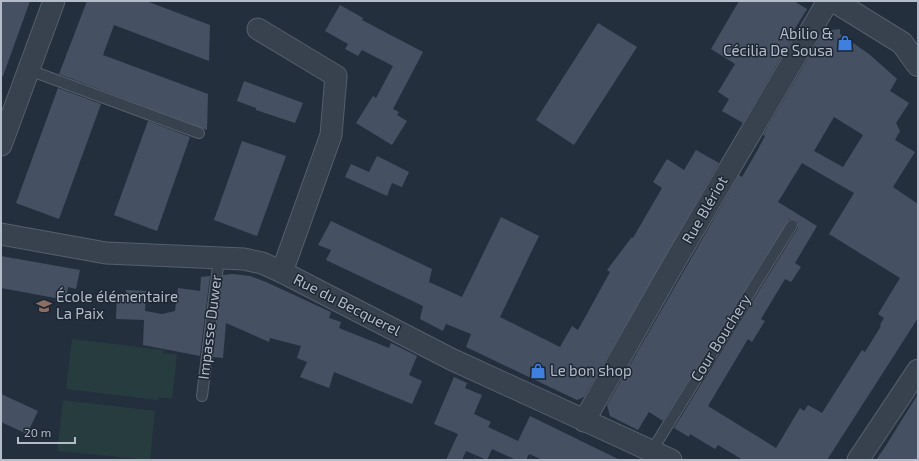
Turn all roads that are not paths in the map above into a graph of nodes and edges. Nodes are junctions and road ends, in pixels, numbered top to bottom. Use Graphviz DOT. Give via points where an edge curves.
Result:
graph roads {
  1 [pos="54,1"];
  2 [pos="828,1"];
  3 [pos="834,1"];
  4 [pos="258,29"];
  5 [pos="910,48"];
  6 [pos="918,65"];
  7 [pos="29,70"];
  8 [pos="199,133"];
  9 [pos="1,145"];
  10 [pos="792,225"];
  11 [pos="1,234"];
  12 [pos="219,258"];
  13 [pos="282,272"];
  14 [pos="918,370"];
  15 [pos="202,396"];
  16 [pos="584,421"];
  17 [pos="651,452"];
  18 [pos="671,460"];
  19 [pos="858,460"];
  1 -- 7 [label="street"];
  2 -- 16 [label="street, Rue Blériot"];
  3 -- 5 [label="street"];
  4 -- 13 [label="street" via="336,76 332,135"];
  5 -- 6 [label="street"];
  7 -- 8 [label="lane"];
  7 -- 9 [label="street"];
  10 -- 17 [label="lane, Cour Bouchery"];
  11 -- 12 [label="street, Rue du Becquerel" via="90,251"];
  12 -- 13 [label="street, Rue du Becquerel" via="262,263"];
  12 -- 15 [label="lane, Impasse Duwer"];
  13 -- 16 [label="street, Rue du Becquerel" via="435,351"];
  14 -- 19 [label="street"];
  16 -- 17 [label="street, Rue du Becquerel"];
  17 -- 18 [label="street, Rue du Becquerel"];
}
